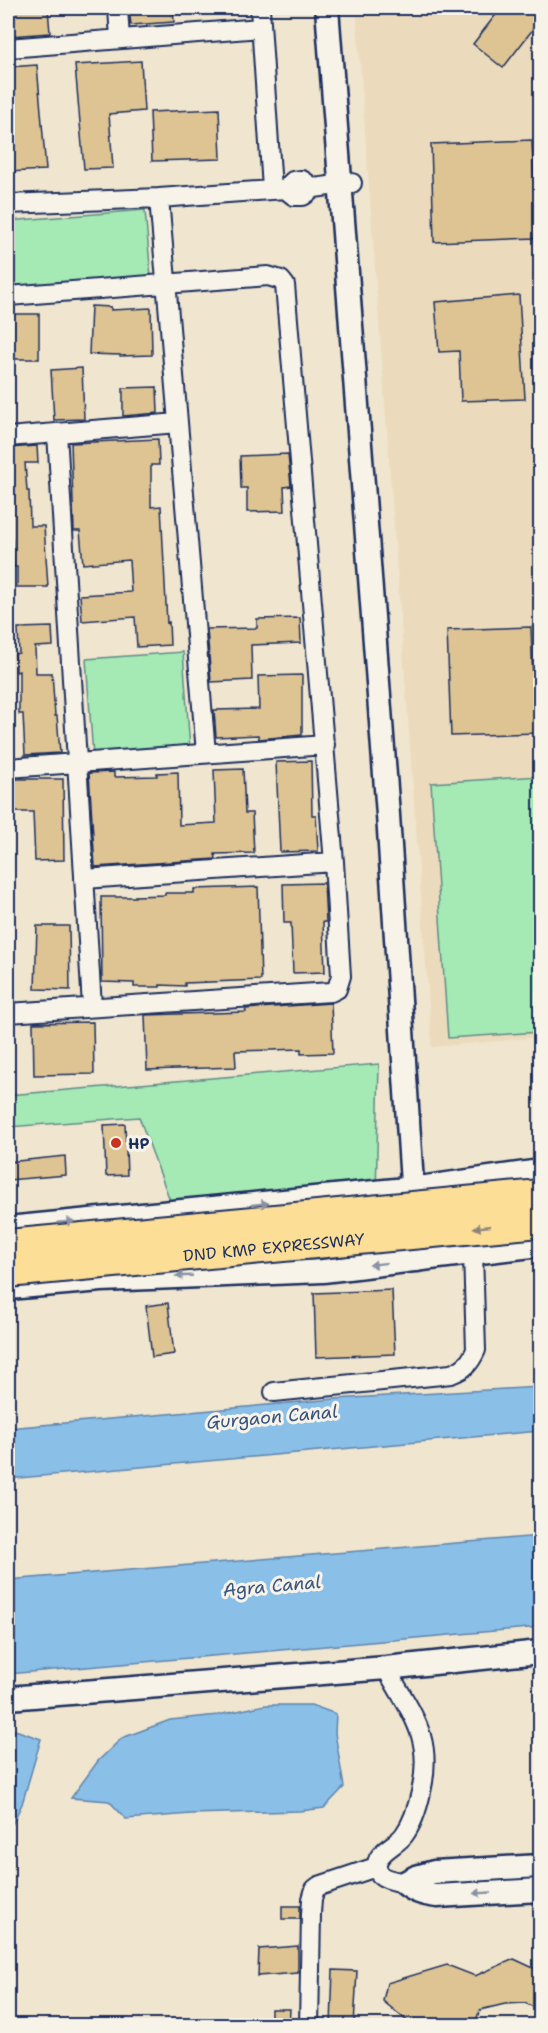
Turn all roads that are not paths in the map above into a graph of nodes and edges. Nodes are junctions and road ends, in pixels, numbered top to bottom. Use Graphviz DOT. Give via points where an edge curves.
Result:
graph roads {
  1 [pos="118,8"];
  2 [pos="260,8"];
  3 [pos="327,8"];
  4 [pos="338,8"];
  5 [pos="261,28"];
  6 [pos="120,39"];
  7 [pos="8,48"];
  8 [pos="346,184"];
  9 [pos="278,189"];
  10 [pos="159,198"];
  11 [pos="8,204"];
  12 [pos="165,285"];
  13 [pos="8,296"];
  14 [pos="178,423"];
  15 [pos="57,433"];
  16 [pos="8,436"];
  17 [pos="325,745"];
  18 [pos="206,753"];
  19 [pos="77,763"];
  20 [pos="8,768"];
  21 [pos="334,862"];
  22 [pos="84,879"];
  23 [pos="92,1007"];
  24 [pos="8,1013"];
  25 [pos="540,1171"];
  26 [pos="419,1187"];
  27 [pos="540,1195"];
  28 [pos="540,1222"];
  29 [pos="8,1228"];
  30 [pos="8,1245"];
  31 [pos="540,1245"];
  32 [pos="473,1253"];
  33 [pos="424,1259"];
  34 [pos="8,1272"];
  35 [pos="8,1288"];
  36 [pos="274,1392"];
  37 [pos="540,1652"];
  38 [pos="386,1668"];
  39 [pos="8,1698"];
  40 [pos="540,1866"];
  41 [pos="376,1867"];
  42 [pos="404,1883"];
  43 [pos="540,1890"];
  44 [pos="309,2025"];
  1 -- 6 [label="street"];
  2 -- 5 [label="street"];
  3 -- 8 [label="street"];
  4 -- 8 [label="street"];
  5 -- 6 [label="street"];
  5 -- 9 [label="street"];
  6 -- 7 [label="street"];
  8 -- 9 [label="street" via="314,188 302,180"];
  8 -- 26 [label="street" via="388,815"];
  9 -- 10 [label="street"];
  10 -- 11 [label="street"];
  10 -- 12 [label="street"];
  12 -- 13 [label="street"];
  12 -- 14 [label="street"];
  12 -- 17 [label="street" via="268,276 285,285"];
  14 -- 15 [label="street"];
  14 -- 18 [label="street"];
  15 -- 16 [label="street"];
  15 -- 19 [label="street"];
  17 -- 18 [label="street"];
  17 -- 21 [label="street"];
  18 -- 19 [label="street"];
  19 -- 20 [label="street"];
  19 -- 22 [label="street"];
  21 -- 22 [label="street"];
  21 -- 23 [label="street" via="341,976 337,989"];
  22 -- 23 [label="street"];
  23 -- 24 [label="street"];
  25 -- 26 [label="street"];
  29 -- 26 [label="street, one-way"];
  26 -- 33 [label="street" via="412,1198"];
  27 -- 30 [label="highway, DND KMP EXPRESSWAY, bridge"];
  28 -- 34 [label="highway, DND KMP EXPRESSWAY, one-way, bridge"];
  31 -- 32 [label="street"];
  32 -- 33 [label="street"];
  32 -- 36 [label="street" via="476,1350 463,1370"];
  33 -- 35 [label="street, one-way" via="323,1271 100,1280"];
  37 -- 38 [label="street"];
  38 -- 39 [label="street"];
  38 -- 41 [label="street" via="416,1720 426,1756 413,1817 404,1835 378,1859"];
  40 -- 42 [label="street" via="434,1872"];
  41 -- 42 [label="street" via="384,1878"];
  41 -- 44 [label="street" via="315,1890"];
  43 -- 42 [label="street, one-way" via="436,1896 413,1891"];
}
